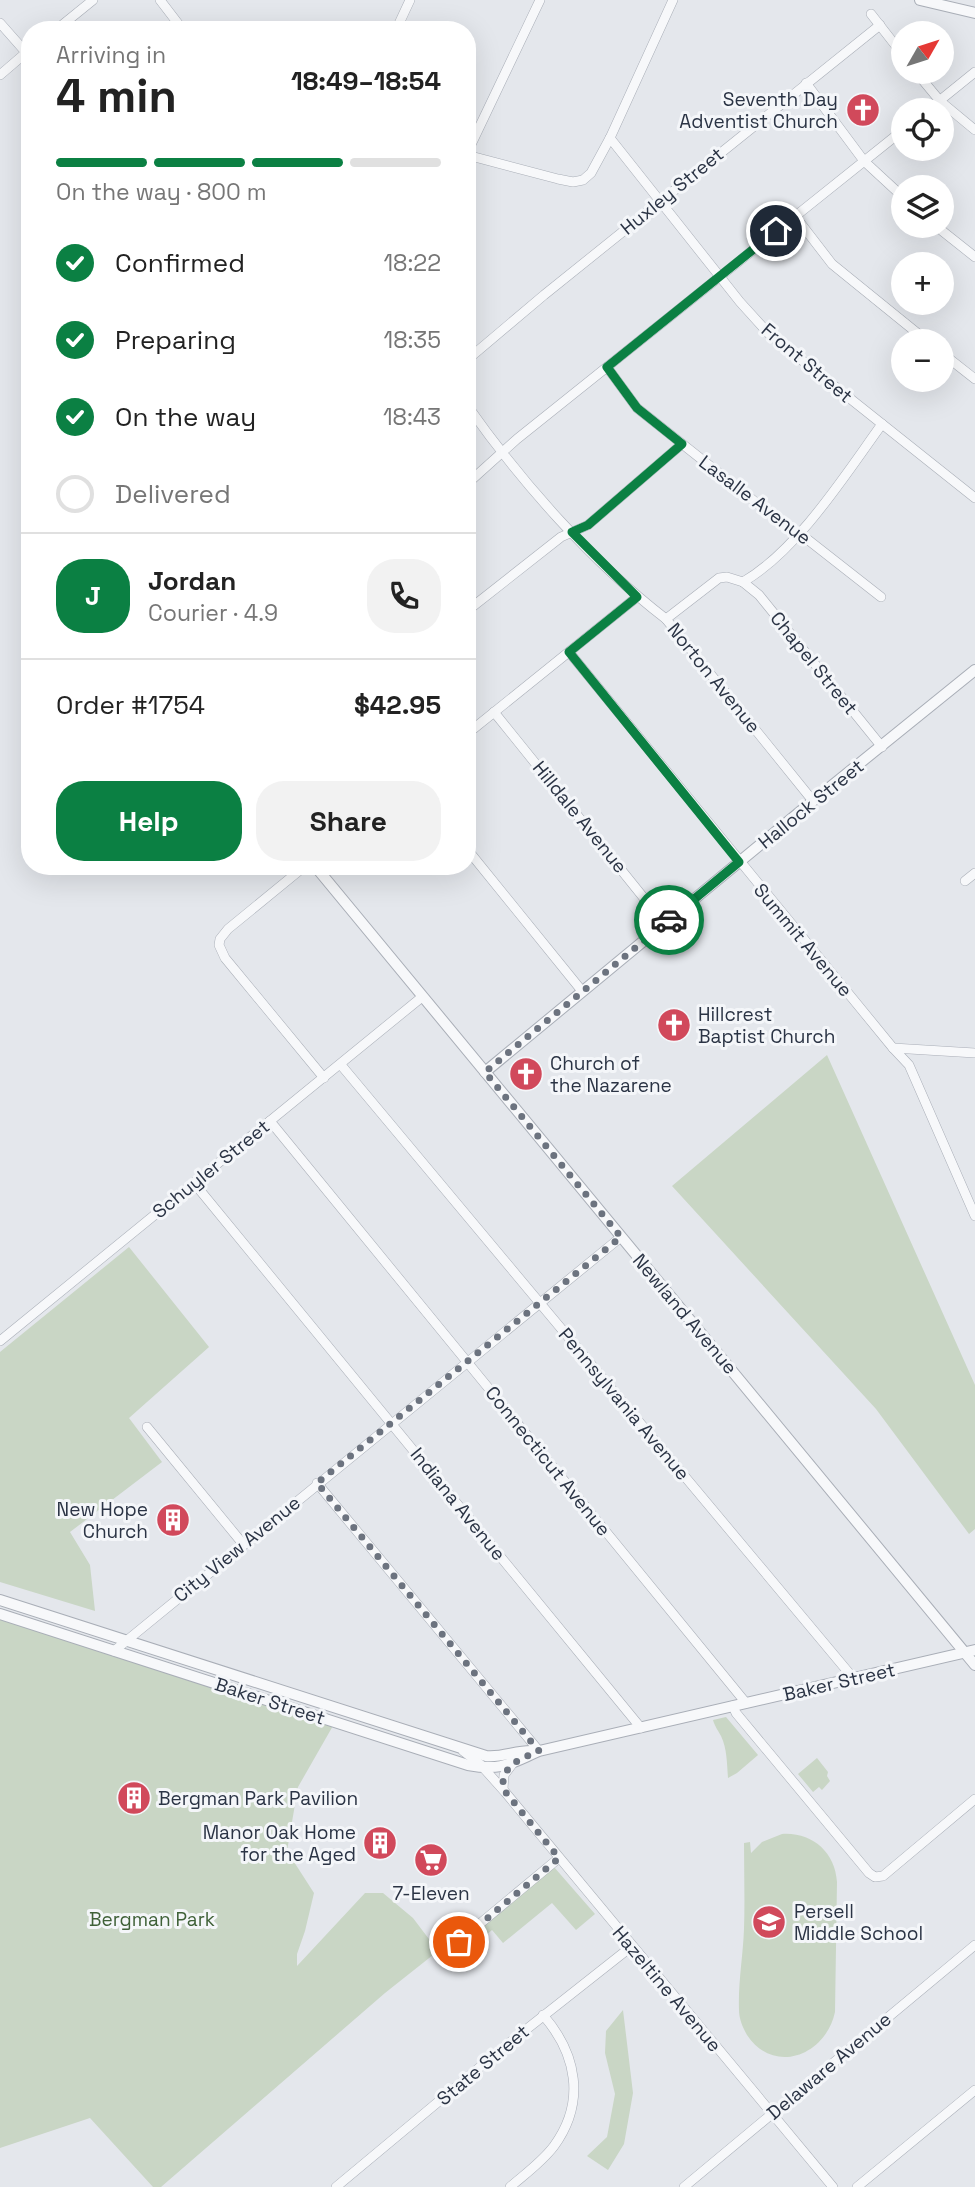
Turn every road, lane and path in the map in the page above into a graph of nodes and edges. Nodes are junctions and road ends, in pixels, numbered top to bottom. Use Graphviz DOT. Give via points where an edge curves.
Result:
graph roads {
  1 [pos="93,0"];
  2 [pos="160,0"];
  3 [pos="410,0"];
  4 [pos="540,0"];
  5 [pos="673,0"];
  6 [pos="920,0"];
  7 [pos="975,13"];
  8 [pos="871,14"];
  9 [pos="67,21"];
  10 [pos="176,21"];
  11 [pos="400,21"];
  12 [pos="0,23"];
  13 [pos="880,25"];
  14 [pos="891,39"];
  15 [pos="21,45"];
  16 [pos="21,59"];
  17 [pos="975,72"];
  18 [pos="0,75"];
  19 [pos="806,83"];
  20 [pos="926,84"];
  21 [pos="938,98"];
  22 [pos="944,98"];
  23 [pos="954,113"];
  24 [pos="975,130"];
  25 [pos="476,135"];
  26 [pos="610,138"];
  27 [pos="891,140"];
  28 [pos="476,156"];
  29 [pos="864,161"];
  30 [pos="891,186"];
  31 [pos="660,201"];
  32 [pos="795,216"];
  33 [pos="951,238"];
  34 [pos="975,257"];
  35 [pos="720,276"];
  36 [pos="912,329"];
  37 [pos="476,352"];
  38 [pos="954,362"];
  39 [pos="607,367"];
  40 [pos="975,379"];
  41 [pos="476,417"];
  42 [pos="882,424"];
  43 [pos="682,444"];
  44 [pos="503,452"];
  45 [pos="476,476"];
  46 [pos="975,498"];
  47 [pos="572,532"];
  48 [pos="797,536"];
  49 [pos="743,582"];
  50 [pos="637,597"];
  51 [pos="881,597"];
  52 [pos="476,604"];
  53 [pos="666,619"];
  54 [pos="569,652"];
  55 [pos="975,670"];
  56 [pos="494,712"];
  57 [pos="476,727"];
  58 [pos="882,747"];
  59 [pos="813,801"];
  60 [pos="476,860"];
  61 [pos="739,862"];
  62 [pos="975,873"];
  63 [pos="294,875"];
  64 [pos="322,875"];
  65 [pos="965,881"];
  66 [pos="664,923"];
  67 [pos="582,991"];
  68 [pos="422,997"];
  69 [pos="893,1048"];
  70 [pos="975,1053"];
  71 [pos="341,1065"];
  72 [pos="485,1072"];
  73 [pos="324,1078"];
  74 [pos="270,1121"];
  75 [pos="194,1183"];
  76 [pos="975,1216"];
  77 [pos="621,1237"];
  78 [pos="540,1303"];
  79 [pos="0,1341"];
  80 [pos="467,1363"];
  81 [pos="392,1423"];
  82 [pos="147,1427"];
  83 [pos="317,1483"];
  84 [pos="243,1544"];
  85 [pos="0,1600"];
  86 [pos="0,1614"];
  87 [pos="126,1641"];
  88 [pos="114,1651"];
  89 [pos="970,1652"];
  90 [pos="975,1665"];
  91 [pos="854,1679"];
  92 [pos="746,1703"];
  93 [pos="733,1706"];
  94 [pos="640,1728"];
  95 [pos="456,1746"];
  96 [pos="539,1751"];
  97 [pos="514,1762"];
  98 [pos="483,1768"];
  99 [pos="503,1789"];
  100 [pos="975,1799"];
  101 [pos="559,1858"];
  102 [pos="975,1945"];
  103 [pos="632,1946"];
  104 [pos="447,1951"];
  105 [pos="543,2015"];
  106 [pos="975,2090"];
  107 [pos="772,2114"];
  108 [pos="336,2187"];
  109 [pos="510,2187"];
  110 [pos="684,2187"];
  111 [pos="833,2187"];
  112 [pos="857,2187"];
  1 -- 9 [label="street"];
  2 -- 10 [label="street"];
  3 -- 11 [label="street"];
  4 -- 25 [label="street"];
  5 -- 26 [label="street"];
  6 -- 7 [label="street"];
  8 -- 13 [label="street"];
  12 -- 15 [label="street"];
  13 -- 14 [label="street"];
  13 -- 19 [label="street, Huxley Street"];
  16 -- 18 [label="street"];
  17 -- 22 [label="street"];
  19 -- 29 [label="street"];
  19 -- 31 [label="street, Huxley Street"];
  20 -- 21 [label="street"];
  23 -- 24 [label="street"];
  26 -- 28 [label="street" via="591,173 573,182"];
  26 -- 31 [label="street, Front Street"];
  27 -- 29 [label="street"];
  29 -- 30 [label="street"];
  29 -- 32 [label="street"];
  31 -- 35 [label="street, Front Street"];
  31 -- 37 [label="street, Huxley Street"];
  32 -- 35 [label="street"];
  32 -- 36 [label="street" via="832,264"];
  33 -- 34 [label="street"];
  35 -- 39 [label="street"];
  35 -- 42 [label="street, Front Street" via="769,334"];
  38 -- 40 [label="street"];
  39 -- 43 [label="street, Lasalle Avenue" via="637,408"];
  39 -- 44 [label="street"];
  41 -- 44 [label="street, Norton Avenue"];
  42 -- 46 [label="street, Front Street"];
  42 -- 48 [label="street"];
  43 -- 47 [label="street" via="588,525"];
  43 -- 48 [label="street, Lasalle Avenue"];
  44 -- 45 [label="street"];
  44 -- 47 [label="street, Norton Avenue"];
  47 -- 50 [label="street, Norton Avenue"];
  47 -- 52 [label="street"];
  48 -- 49 [label="street"];
  48 -- 51 [label="street, Lasalle Avenue"];
  49 -- 53 [label="street" via="719,579"];
  49 -- 58 [label="street, Chapel Street" via="759,594"];
  50 -- 53 [label="street, Norton Avenue"];
  50 -- 54 [label="street"];
  53 -- 59 [label="street, Norton Avenue"];
  54 -- 56 [label="street"];
  54 -- 61 [label="street, Summit Avenue"];
  55 -- 58 [label="street, Hallock Street"];
  56 -- 57 [label="street"];
  56 -- 66 [label="street, Hilldale Avenue"];
  58 -- 59 [label="street, Hallock Street"];
  59 -- 61 [label="street, Hallock Street"];
  60 -- 67 [label="street"];
  61 -- 66 [label="street, Hallock Street"];
  61 -- 69 [label="street, Summit Avenue"];
  62 -- 65 [label="street"];
  63 -- 73 [label="street" via="228,929 219,946"];
  64 -- 68 [label="street, Newland Avenue"];
  66 -- 67 [label="street, Hallock Street"];
  67 -- 72 [label="street, Hallock Street"];
  68 -- 71 [label="street, Schuyler Street"];
  68 -- 72 [label="street, Newland Avenue"];
  69 -- 70 [label="street"];
  69 -- 76 [label="street, Summit Avenue" via="919,1085"];
  71 -- 73 [label="street, Schuyler Street"];
  71 -- 78 [label="street, Pennsylvania Avenue"];
  72 -- 77 [label="street, Newland Avenue"];
  73 -- 74 [label="street, Schuyler Street"];
  74 -- 75 [label="street, Schuyler Street"];
  74 -- 80 [label="street, Connecticut Avenue"];
  75 -- 79 [label="street, Schuyler Street"];
  75 -- 81 [label="street, Indiana Avenue"];
  77 -- 78 [label="street, City View Avenue"];
  77 -- 89 [label="street, Newland Avenue"];
  78 -- 80 [label="street, City View Avenue"];
  78 -- 91 [label="street, Pennsylvania Avenue"];
  80 -- 81 [label="street, City View Avenue"];
  80 -- 92 [label="street, Connecticut Avenue"];
  81 -- 83 [label="street, City View Avenue"];
  81 -- 94 [label="street, Indiana Avenue"];
  82 -- 84 [label="street"];
  83 -- 84 [label="street, City View Avenue"];
  83 -- 96 [label="street"];
  84 -- 87 [label="street, City View Avenue"];
  85 -- 87 [label="street, Baker Street"];
  86 -- 88 [label="street, Baker Street"];
  87 -- 88 [label="street, City View Avenue"];
  87 -- 95 [label="street, Baker Street"];
  88 -- 98 [label="street, Baker Street"];
  89 -- 90 [label="street, Newland Avenue"];
  89 -- 91 [label="street, Baker Street"];
  91 -- 92 [label="street, Baker Street"];
  92 -- 93 [label="street, Baker Street"];
  93 -- 94 [label="street, Baker Street"];
  93 -- 100 [label="street" via="875,1877 883,1876"];
  94 -- 96 [label="street, Baker Street"];
  95 -- 96 [label="street, Baker Street" via="495,1757"];
  95 -- 98 [label="street, Hazeltine Avenue"];
  96 -- 97 [label="street, Baker Street"];
  97 -- 98 [label="street, Baker Street"];
  97 -- 99 [label="street" via="504,1775"];
  98 -- 99 [label="street, Hazeltine Avenue"];
  99 -- 101 [label="street, Hazeltine Avenue"];
  101 -- 103 [label="street, Hazeltine Avenue"];
  101 -- 104 [label="street"];
  102 -- 107 [label="street, Delaware Avenue"];
  103 -- 105 [label="street, State Street"];
  103 -- 107 [label="street, Hazeltine Avenue"];
  105 -- 108 [label="street, State Street"];
  105 -- 109 [label="street" via="569,2055 574,2076 572,2108 554,2147"];
  106 -- 112 [label="street"];
  107 -- 110 [label="street, Delaware Avenue"];
  107 -- 111 [label="street, Hazeltine Avenue"];
}
